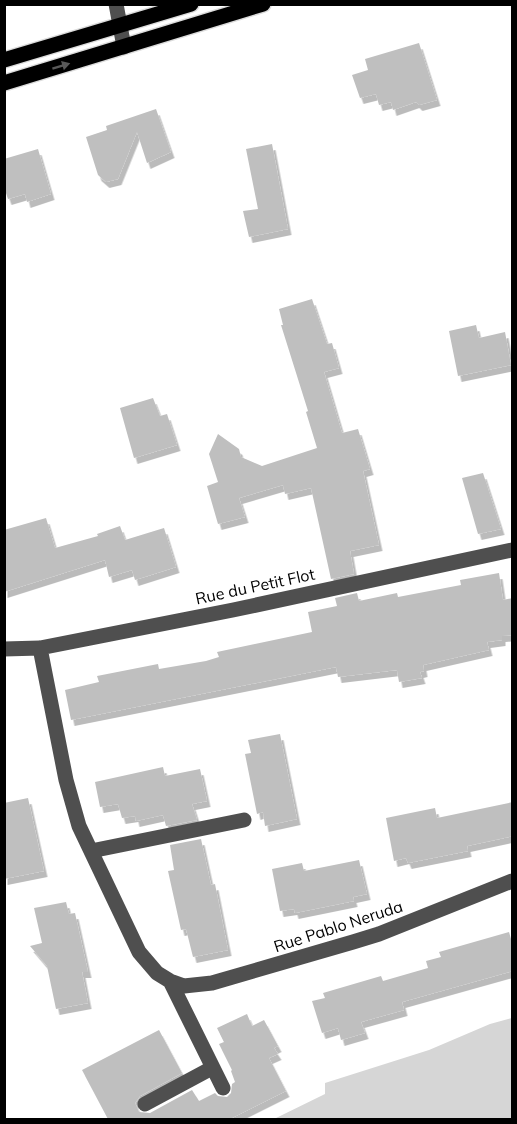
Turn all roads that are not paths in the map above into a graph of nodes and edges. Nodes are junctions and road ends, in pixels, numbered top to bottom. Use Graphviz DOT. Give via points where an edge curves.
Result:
graph roads {
  1 [pos="116,4"];
  2 [pos="191,4"];
  3 [pos="263,4"];
  4 [pos="118,26"];
  5 [pos="124,47"];
  6 [pos="4,60"];
  7 [pos="4,83"];
  8 [pos="513,550"];
  9 [pos="40,648"];
  10 [pos="4,649"];
  11 [pos="244,820"];
  12 [pos="91,851"];
  13 [pos="513,880"];
  14 [pos="170,981"];
  15 [pos="212,1068"];
  16 [pos="223,1088"];
  17 [pos="145,1104"];
  1 -- 4 [label="street"];
  2 -- 4 [label="main road"];
  3 -- 5 [label="main road"];
  4 -- 5 [label="street"];
  4 -- 6 [label="main road"];
  7 -- 5 [label="main road, one-way"];
  8 -- 9 [label="street, Rue du Petit Flot"];
  9 -- 10 [label="street, Rue du Petit Flot"];
  9 -- 12 [label="street" via="72,805"];
  11 -- 12 [label="street"];
  12 -- 14 [label="street" via="139,952 157,974"];
  13 -- 14 [label="street, Rue Pablo Neruda" via="353,942 212,983 184,986"];
  14 -- 15 [label="street"];
  15 -- 16 [label="street"];
  15 -- 17 [label="street"];
}
